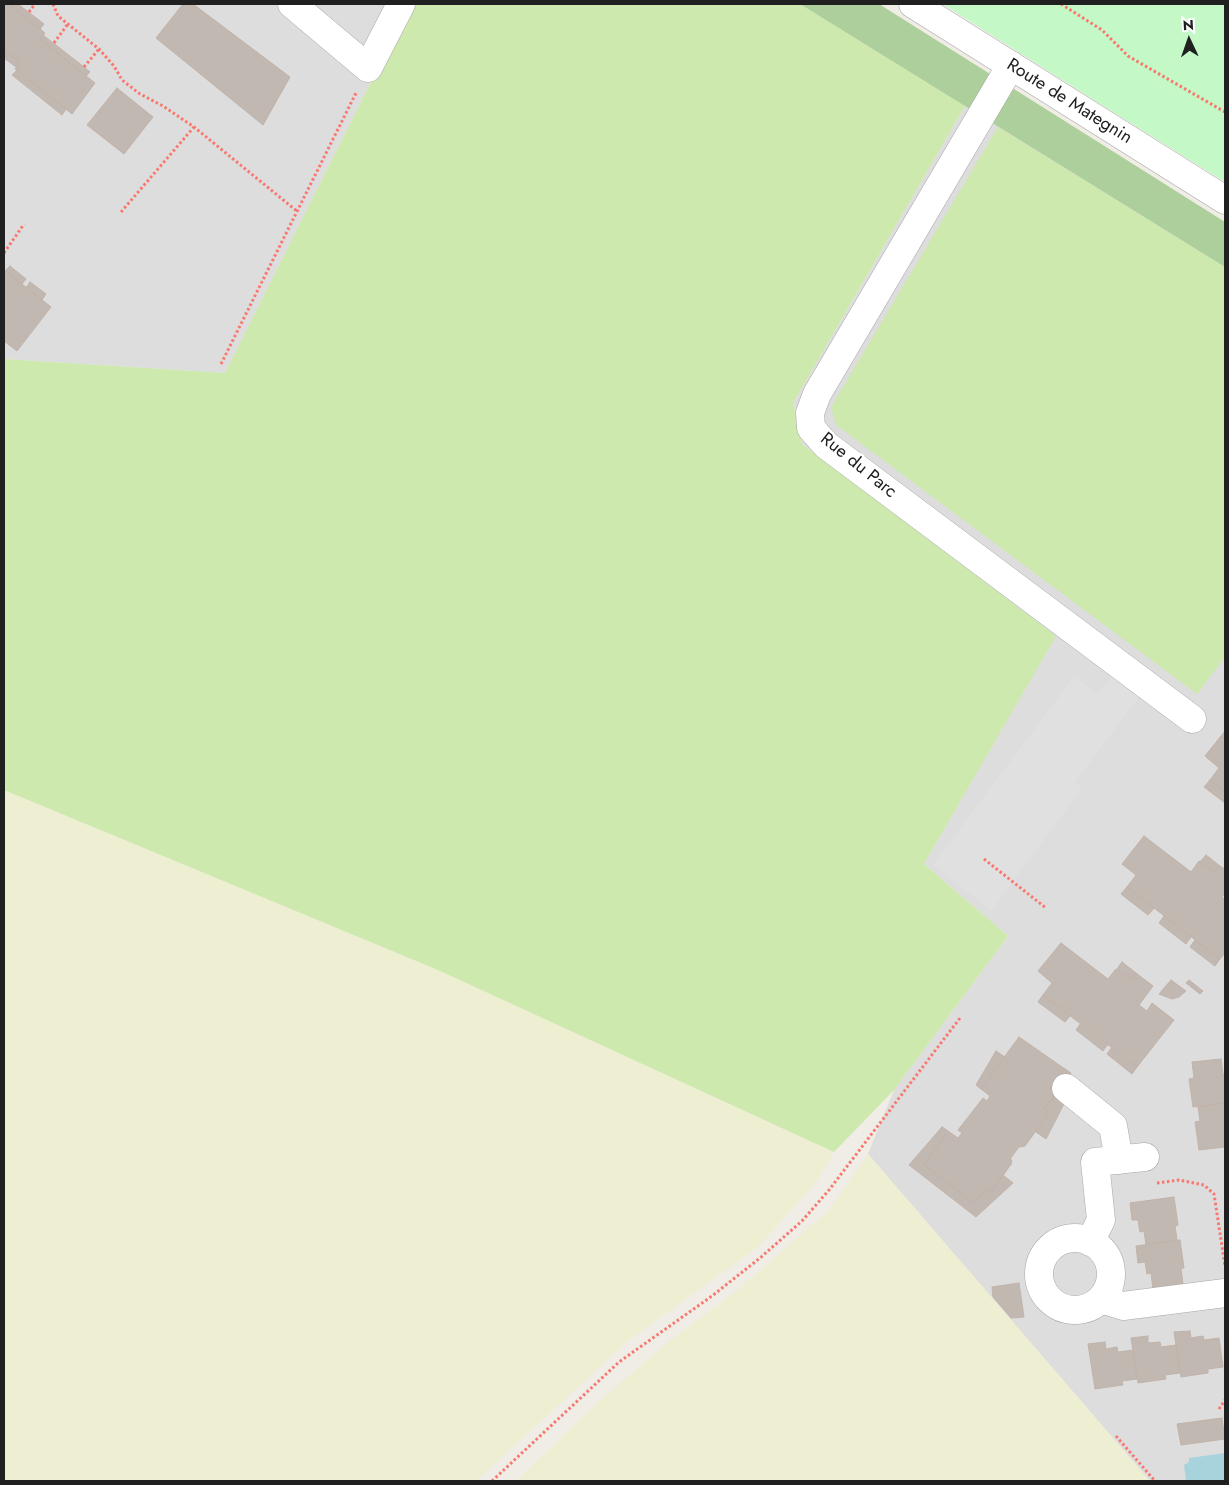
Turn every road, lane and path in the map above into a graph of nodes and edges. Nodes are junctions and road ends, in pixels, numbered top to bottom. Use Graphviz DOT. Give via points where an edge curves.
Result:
graph roads {
  1 [pos="35,4"];
  2 [pos="53,4"];
  3 [pos="292,4"];
  4 [pos="401,4"];
  5 [pos="913,4"];
  6 [pos="1061,4"];
  7 [pos="29,12"];
  8 [pos="67,25"];
  9 [pos="54,43"];
  10 [pos="99,49"];
  11 [pos="1011,64"];
  12 [pos="84,67"];
  13 [pos="368,68"];
  14 [pos="1225,112"];
  15 [pos="194,127"];
  16 [pos="1225,200"];
  17 [pos="121,212"];
  18 [pos="298,212"];
  19 [pos="24,224"];
  20 [pos="4,253"];
  21 [pos="221,364"];
  22 [pos="1192,719"];
  23 [pos="984,859"];
  24 [pos="1046,908"];
  25 [pos="960,1018"];
  26 [pos="1066,1088"];
  27 [pos="1132,1158"];
  28 [pos="1090,1242"];
  29 [pos="1225,1270"];
  30 [pos="1225,1293"];
  31 [pos="1102,1299"];
  32 [pos="1225,1400"];
  33 [pos="1219,1409"];
  34 [pos="1116,1436"];
  35 [pos="492,1481"];
  36 [pos="1155,1481"];
  1 -- 7 [label="path"];
  2 -- 8 [label="path"];
  3 -- 13 [label="street"];
  4 -- 13 [label="street"];
  5 -- 11 [label="street, Route de Mategnin"];
  6 -- 14 [label="path" via="1102,30 1128,56"];
  8 -- 9 [label="path"];
  8 -- 10 [label="path"];
  10 -- 12 [label="path"];
  10 -- 15 [label="path" via="122,80"];
  11 -- 16 [label="street, Route de Mategnin"];
  11 -- 22 [label="street, Rue du Parc" via="817,394 810,413 811,428 826,445"];
  13 -- 18 [label="path"];
  15 -- 17 [label="path"];
  15 -- 18 [label="path"];
  18 -- 21 [label="path"];
  19 -- 20 [label="path"];
  23 -- 24 [label="path"];
  25 -- 35 [label="path" via="802,1221 712,1296 619,1362"];
  26 -- 27 [label="street" via="1113,1126"];
  27 -- 28 [label="street" via="1095,1162 1100,1220"];
  27 -- 29 [label="path" via="1156,1183 1179,1180 1204,1185 1214,1194"];
  28 -- 31 [label="street" via="1102,1250 1112,1274"];
  28 -- 31 [label="street" via="1079,1238 1055,1244 1041,1263 1039,1275 1042,1287 1057,1305 1080,1310"];
  30 -- 31 [label="street" via="1123,1306"];
  32 -- 33 [label="path"];
  34 -- 36 [label="path"];
}
